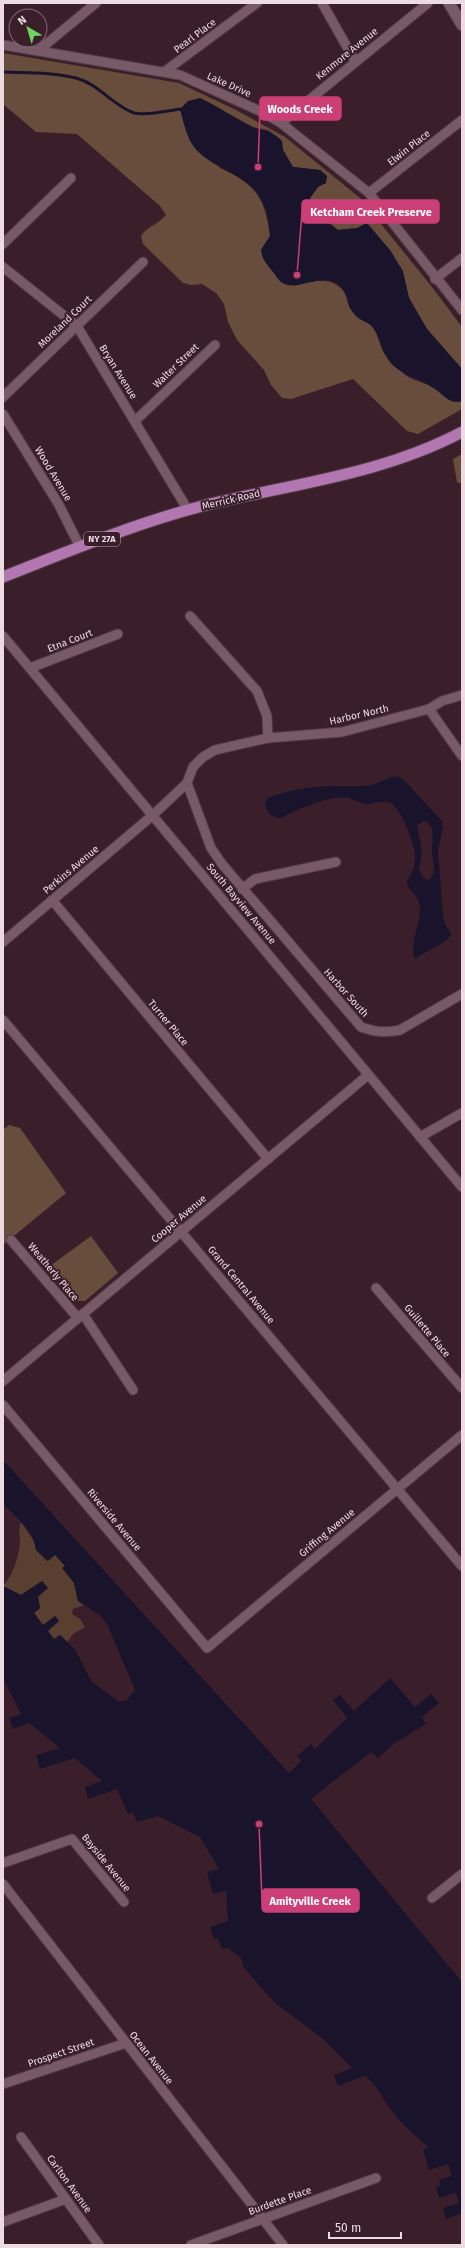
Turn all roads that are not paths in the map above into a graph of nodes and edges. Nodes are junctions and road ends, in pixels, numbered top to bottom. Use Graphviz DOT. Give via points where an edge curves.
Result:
graph roads {
  1 [pos="96,3"];
  2 [pos="257,3"];
  3 [pos="322,3"];
  4 [pos="428,3"];
  5 [pos="449,3"];
  6 [pos="462,25"];
  7 [pos="3,45"];
  8 [pos="39,50"];
  9 [pos="355,61"];
  10 [pos="164,72"];
  11 [pos="462,120"];
  12 [pos="281,123"];
  13 [pos="71,178"];
  14 [pos="369,194"];
  15 [pos="3,244"];
  16 [pos="462,258"];
  17 [pos="143,262"];
  18 [pos="3,267"];
  19 [pos="435,279"];
  20 [pos="462,310"];
  21 [pos="77,326"];
  22 [pos="215,345"];
  23 [pos="3,397"];
  24 [pos="3,414"];
  25 [pos="135,421"];
  26 [pos="462,432"];
  27 [pos="188,510"];
  28 [pos="80,546"];
  29 [pos="3,577"];
  30 [pos="190,616"];
  31 [pos="118,634"];
  32 [pos="3,636"];
  33 [pos="30,668"];
  34 [pos="462,695"];
  35 [pos="429,709"];
  36 [pos="268,738"];
  37 [pos="462,756"];
  38 [pos="187,783"];
  39 [pos="153,815"];
  40 [pos="336,862"];
  41 [pos="242,889"];
  42 [pos="52,900"];
  43 [pos="3,942"];
  44 [pos="462,994"];
  45 [pos="3,1020"];
  46 [pos="368,1075"];
  47 [pos="462,1113"];
  48 [pos="420,1137"];
  49 [pos="268,1159"];
  50 [pos="462,1187"];
  51 [pos="182,1231"];
  52 [pos="11,1240"];
  53 [pos="376,1288"];
  54 [pos="80,1316"];
  55 [pos="3,1381"];
  56 [pos="462,1388"];
  57 [pos="133,1390"];
  58 [pos="3,1406"];
  59 [pos="462,1435"];
  60 [pos="397,1488"];
  61 [pos="462,1566"];
  62 [pos="207,1648"];
  63 [pos="3,1864"];
  64 [pos="460,1879"];
  65 [pos="3,1884"];
  66 [pos="432,1898"];
  67 [pos="124,1902"];
  68 [pos="126,2043"];
  69 [pos="3,2084"];
  70 [pos="21,2137"];
  71 [pos="376,2178"];
  72 [pos="66,2199"];
  73 [pos="262,2219"];
  74 [pos="3,2222"];
  75 [pos="99,2245"];
  76 [pos="191,2245"];
  77 [pos="283,2245"];
  1 -- 8 [label="street"];
  2 -- 10 [label="street, Pearl Place"];
  3 -- 9 [label="street"];
  4 -- 9 [label="street, Kenmore Avenue"];
  5 -- 6 [label="street"];
  7 -- 8 [label="street, Lake Drive"];
  8 -- 10 [label="street, Lake Drive"];
  9 -- 12 [label="street, Kenmore Avenue"];
  10 -- 12 [label="street, Lake Drive" via="180,75"];
  11 -- 14 [label="street, Elwin Place"];
  12 -- 14 [label="street, Lake Drive"];
  13 -- 15 [label="street"];
  14 -- 19 [label="street, Lake Drive"];
  16 -- 19 [label="street"];
  17 -- 21 [label="street, Moreland Court"];
  18 -- 21 [label="street, Bryan Avenue"];
  19 -- 20 [label="street, Lake Drive"];
  21 -- 23 [label="street, Moreland Court"];
  21 -- 25 [label="street, Bryan Avenue"];
  22 -- 25 [label="street, Walter Street"];
  24 -- 28 [label="street, Wood Avenue" via="59,505"];
  25 -- 27 [label="street, Bryan Avenue"];
  26 -- 27 [label="main road, Merrick Road" via="415,453 375,466"];
  27 -- 28 [label="main road, Merrick Road / NY 27A"];
  28 -- 29 [label="main road, Merrick Road / NY 27A"];
  30 -- 36 [label="street" via="257,691 267,716"];
  31 -- 33 [label="street, Etna Court"];
  32 -- 33 [label="street, South Bayview Avenue"];
  33 -- 39 [label="street, South Bayview Avenue"];
  34 -- 35 [label="street, Harbor North" via="442,701"];
  35 -- 36 [label="street, Harbor North" via="342,732"];
  35 -- 37 [label="street"];
  36 -- 38 [label="street, Harbor North" via="215,750 203,757 193,768"];
  38 -- 39 [label="street, Harbor North"];
  38 -- 41 [label="street, Harbor South" via="212,848"];
  39 -- 42 [label="street, Perkins Avenue"];
  39 -- 46 [label="street, South Bayview Avenue"];
  40 -- 41 [label="street" via="255,880"];
  41 -- 44 [label="street, Harbor South" via="360,1027 375,1032 400,1030"];
  42 -- 43 [label="street, Perkins Avenue"];
  42 -- 49 [label="street, Turner Place"];
  45 -- 51 [label="street, Grand Central Avenue"];
  46 -- 48 [label="street, South Bayview Avenue"];
  46 -- 49 [label="street, Cooper Avenue"];
  47 -- 48 [label="street"];
  48 -- 50 [label="street, South Bayview Avenue"];
  49 -- 51 [label="street, Cooper Avenue"];
  51 -- 54 [label="street, Cooper Avenue"];
  51 -- 60 [label="street, Grand Central Avenue"];
  52 -- 54 [label="street, Weatherly Place"];
  53 -- 56 [label="street, Guillette Place"];
  54 -- 55 [label="street, Cooper Avenue"];
  54 -- 57 [label="street, Weatherly Place"];
  58 -- 62 [label="street, Riverside Avenue"];
  59 -- 60 [label="street, Griffing Avenue"];
  60 -- 61 [label="street, Grand Central Avenue"];
  60 -- 62 [label="street, Griffing Avenue"];
  63 -- 67 [label="street, Bayside Avenue" via="72,1839"];
  64 -- 66 [label="street"];
  65 -- 68 [label="street, Ocean Avenue"];
  68 -- 69 [label="street, Prospect Street"];
  68 -- 73 [label="street, Ocean Avenue"];
  70 -- 72 [label="street, Carlton Avenue"];
  71 -- 73 [label="street, Burdette Place"];
  72 -- 74 [label="street"];
  72 -- 75 [label="street, Carlton Avenue"];
  73 -- 76 [label="street, Burdette Place"];
  73 -- 77 [label="street, Ocean Avenue"];
}
